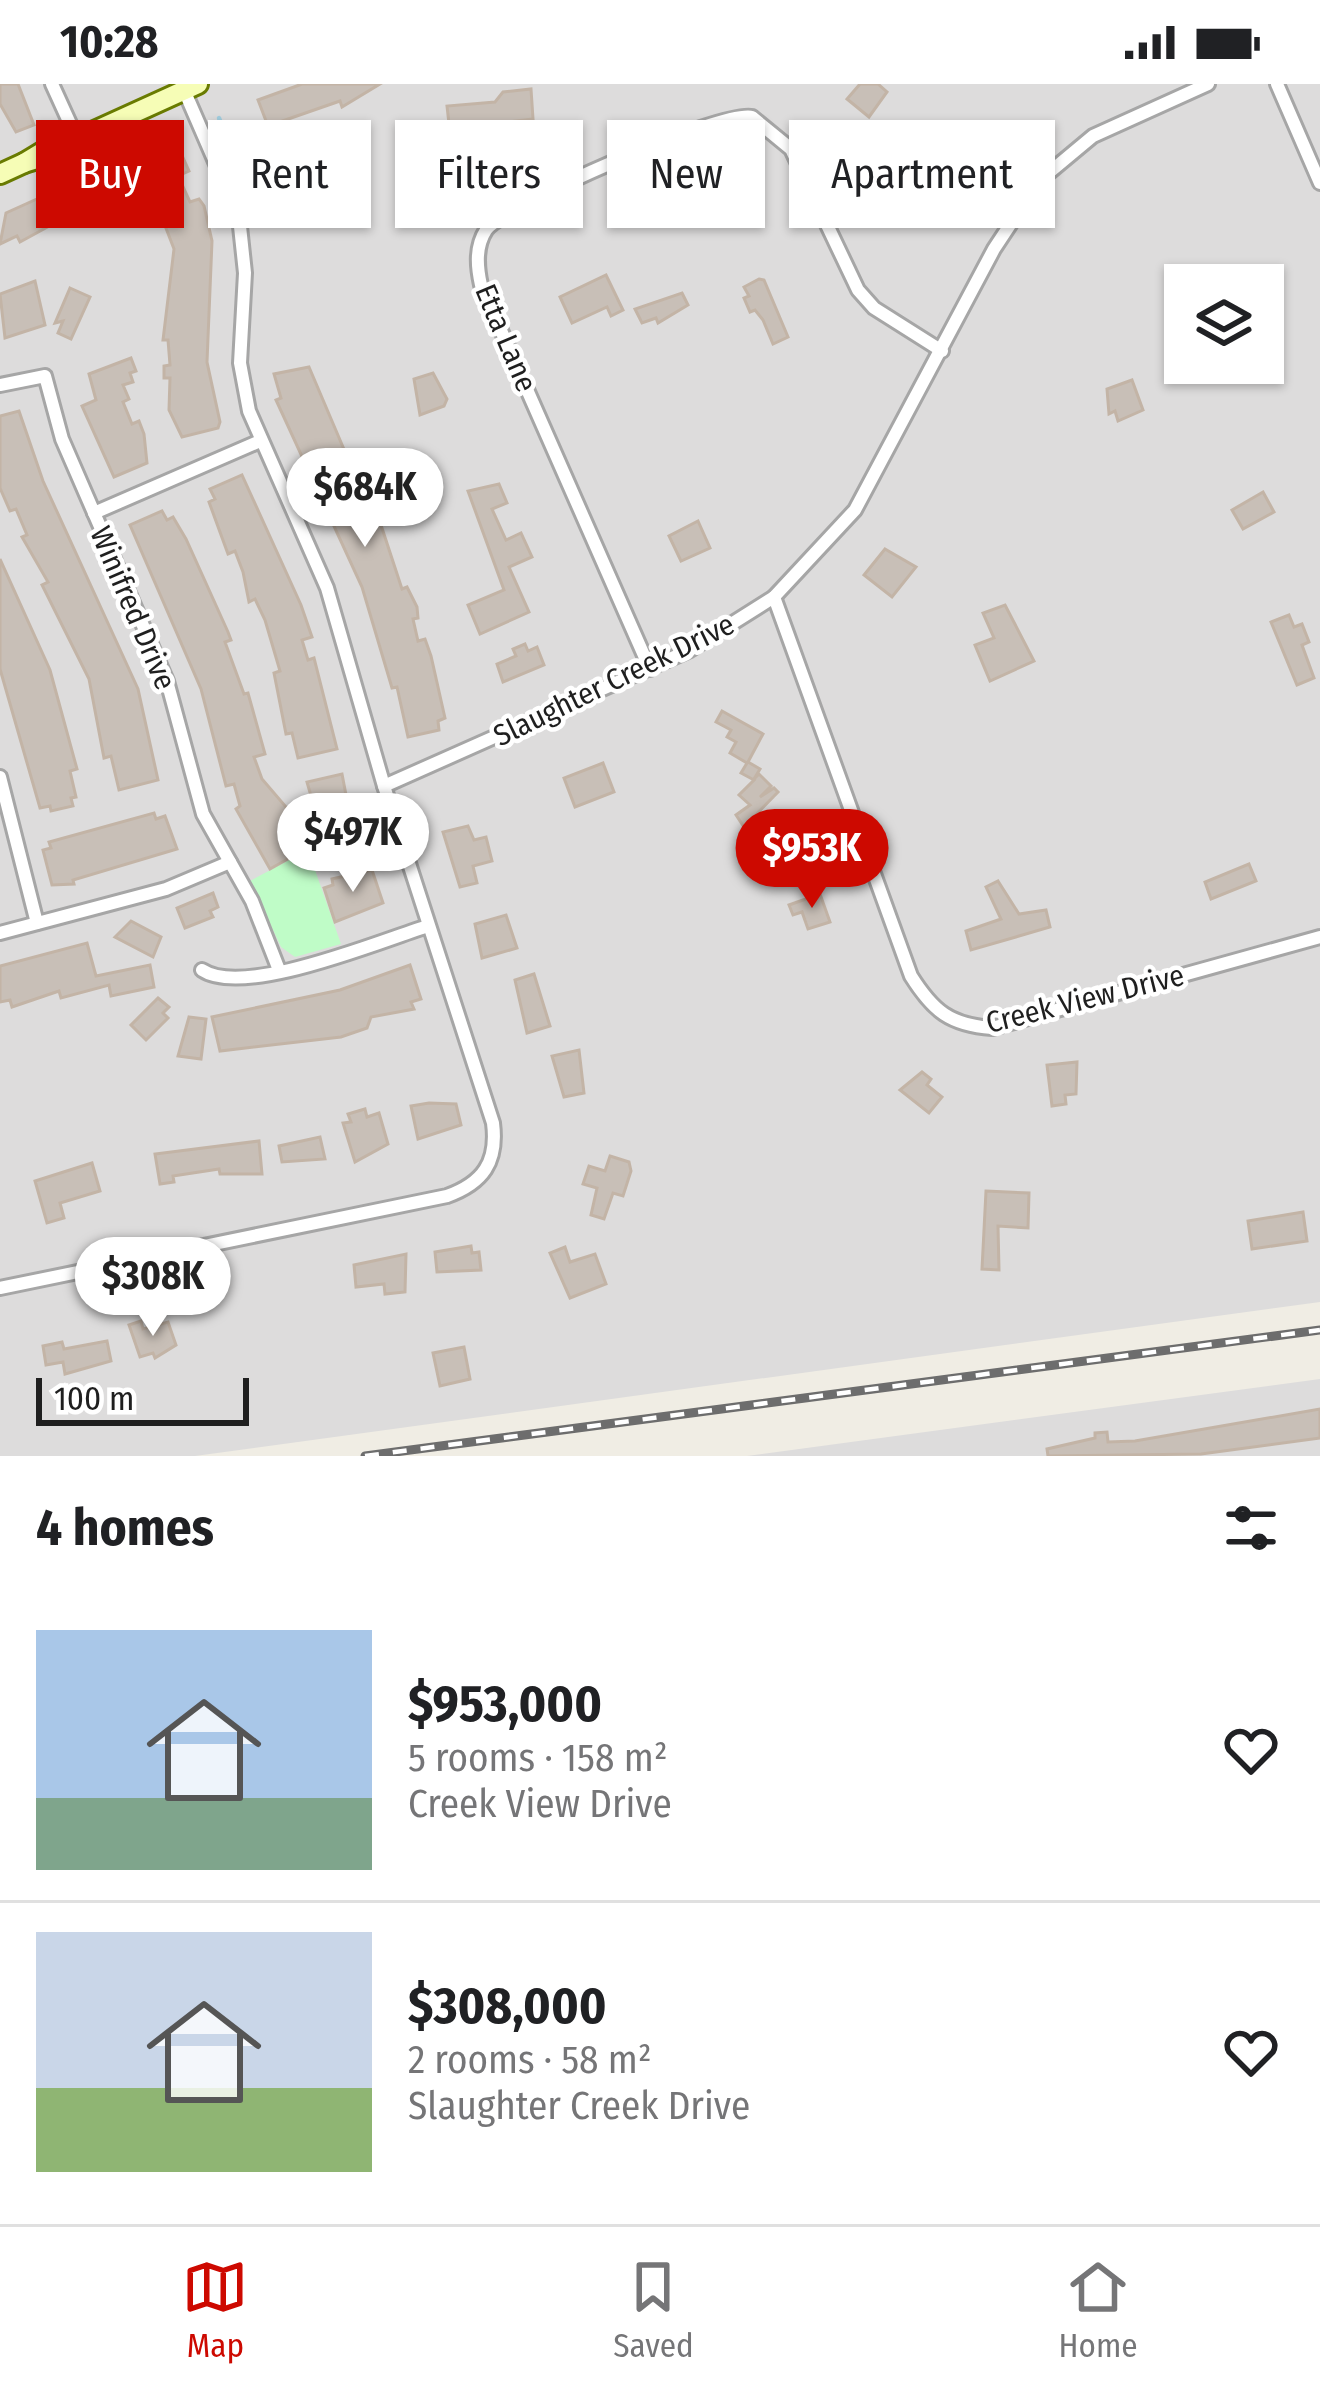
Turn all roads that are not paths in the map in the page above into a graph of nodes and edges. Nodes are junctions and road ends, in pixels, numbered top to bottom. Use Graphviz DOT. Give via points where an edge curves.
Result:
graph roads {
  1 [pos="52,84"];
  2 [pos="1208,84"];
  3 [pos="1277,84"];
  4 [pos="191,87"];
  5 [pos="68,120"];
  6 [pos="119,120"];
  7 [pos="36,156"];
  8 [pos="0,174"];
  9 [pos="1320,183"];
  10 [pos="941,351"];
  11 [pos="0,385"];
  12 [pos="260,441"];
  13 [pos="94,513"];
  14 [pos="774,597"];
  15 [pos="650,669"];
  16 [pos="0,777"];
  17 [pos="385,787"];
  18 [pos="230,862"];
  19 [pos="37,923"];
  20 [pos="428,926"];
  21 [pos="0,933"];
  22 [pos="1320,937"];
  23 [pos="202,970"];
  24 [pos="278,970"];
  25 [pos="0,1288"];
  1 -- 5 [label="street"];
  2 -- 10 [label="street, Slaughter Creek Drive" via="1064,156 994,249"];
  3 -- 9 [label="street"];
  4 -- 6 [label="street"];
  4 -- 12 [label="street" via="239,217 240,363"];
  7 -- 8 [label="street"];
  10 -- 14 [label="street, Slaughter Creek Drive" via="855,510"];
  10 -- 15 [label="street, Etta Lane" via="858,290 791,149 752,116 708,122 494,222 479,248 481,285"];
  11 -- 13 [label="street, Winifred Drive" via="45,376"];
  12 -- 13 [label="street"];
  12 -- 17 [label="street" via="327,588"];
  13 -- 18 [label="street, Winifred Drive" via="160,662 194,790"];
  14 -- 15 [label="street, Slaughter Creek Drive"];
  14 -- 22 [label="street, Creek View Drive" via="911,976 948,1020 992,1028"];
  15 -- 17 [label="street, Slaughter Creek Drive"];
  16 -- 19 [label="street"];
  17 -- 20 [label="street"];
  18 -- 19 [label="street" via="166,890"];
  18 -- 24 [label="street, Winifred Drive"];
  19 -- 21 [label="street"];
  20 -- 24 [label="street"];
  20 -- 25 [label="street" via="493,1123 494,1153 479,1180 447,1196"];
  23 -- 24 [label="street" via="230,980"];
}
